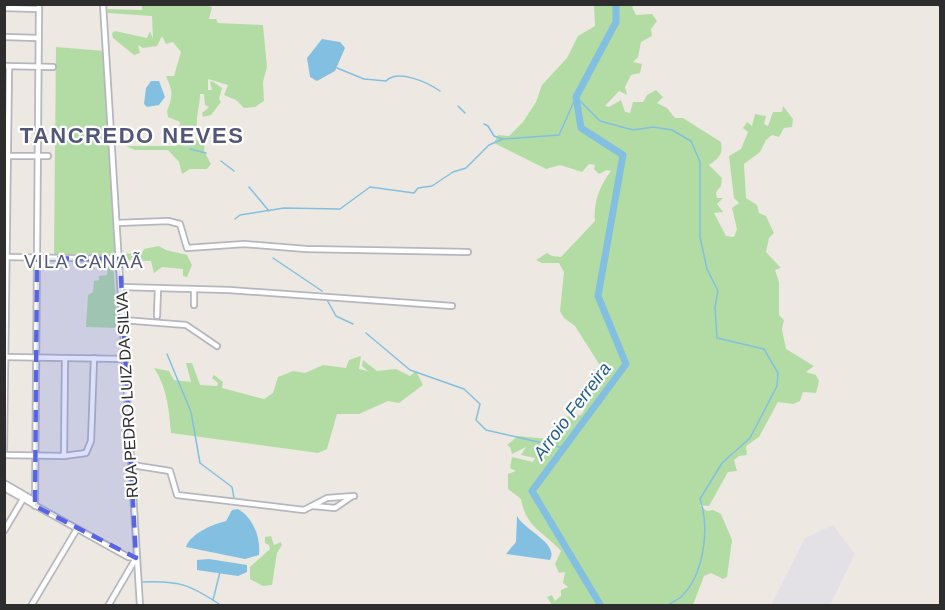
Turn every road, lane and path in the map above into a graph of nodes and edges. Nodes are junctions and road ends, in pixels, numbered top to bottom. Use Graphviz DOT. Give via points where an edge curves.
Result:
graph roads {
  1 [pos="103,4"];
  2 [pos="39,7"];
  3 [pos="4,8"];
  4 [pos="4,37"];
  5 [pos="38,38"];
  6 [pos="7,66"];
  7 [pos="38,67"];
  8 [pos="53,67"];
  9 [pos="6,156"];
  10 [pos="38,156"];
  11 [pos="48,156"];
  12 [pos="117,223"];
  13 [pos="468,252"];
  14 [pos="6,258"];
  15 [pos="37,258"];
  16 [pos="120,259"];
  17 [pos="121,287"];
  18 [pos="158,288"];
  19 [pos="194,289"];
  20 [pos="194,305"];
  21 [pos="452,306"];
  22 [pos="157,316"];
  23 [pos="123,320"];
  24 [pos="217,346"];
  25 [pos="5,357"];
  26 [pos="36,358"];
  27 [pos="65,358"];
  28 [pos="94,358"];
  29 [pos="125,359"];
  30 [pos="4,453"];
  31 [pos="35,456"];
  32 [pos="64,456"];
  33 [pos="132,465"];
  34 [pos="4,483"];
  35 [pos="4,489"];
  36 [pos="23,499"];
  37 [pos="35,503"];
  38 [pos="313,506"];
  39 [pos="77,529"];
  40 [pos="4,531"];
  41 [pos="136,558"];
  42 [pos="31,606"];
  43 [pos="108,606"];
  44 [pos="140,606"];
  1 -- 12 [label="street, RUA PEDRO LUIZ DA SILVA"];
  2 -- 3 [label="street"];
  2 -- 5 [label="street"];
  4 -- 5 [label="street"];
  5 -- 7 [label="street"];
  6 -- 7 [label="street"];
  6 -- 9 [label="street"];
  7 -- 8 [label="street"];
  7 -- 10 [label="street"];
  9 -- 10 [label="street"];
  9 -- 14 [label="street"];
  10 -- 11 [label="street"];
  10 -- 15 [label="street"];
  12 -- 13 [label="street" via="180,224 186,248 268,245"];
  12 -- 16 [label="street, RUA PEDRO LUIZ DA SILVA"];
  14 -- 15 [label="street"];
  14 -- 25 [label="street"];
  15 -- 16 [label="street"];
  15 -- 26 [label="street"];
  16 -- 17 [label="street, RUA PEDRO LUIZ DA SILVA"];
  17 -- 18 [label="street"];
  17 -- 23 [label="street, RUA PEDRO LUIZ DA SILVA"];
  18 -- 19 [label="street"];
  18 -- 22 [label="street"];
  19 -- 20 [label="street"];
  19 -- 21 [label="street"];
  23 -- 24 [label="street" via="186,326"];
  23 -- 29 [label="street, RUA PEDRO LUIZ DA SILVA"];
  25 -- 26 [label="street"];
  25 -- 30 [label="street"];
  26 -- 27 [label="street"];
  26 -- 31 [label="street"];
  27 -- 28 [label="street"];
  27 -- 32 [label="street"];
  28 -- 29 [label="street"];
  28 -- 32 [label="street" via="90,448 86,453"];
  29 -- 33 [label="street, RUA PEDRO LUIZ DA SILVA"];
  30 -- 31 [label="street"];
  31 -- 32 [label="street"];
  31 -- 37 [label="street"];
  33 -- 38 [label="street" via="170,471 177,495 304,510"];
  33 -- 41 [label="street, RUA PEDRO LUIZ DA SILVA"];
  34 -- 37 [label="street"];
  35 -- 36 [label="street"];
  36 -- 37 [label="street"];
  36 -- 40 [label="street"];
  37 -- 39 [label="street"];
  38 -- 38 [label="street" via="335,508 354,496 327,498"];
  39 -- 41 [label="street"];
  39 -- 42 [label="street"];
  41 -- 43 [label="street"];
  41 -- 44 [label="street, RUA PEDRO LUIZ DA SILVA"];
}
